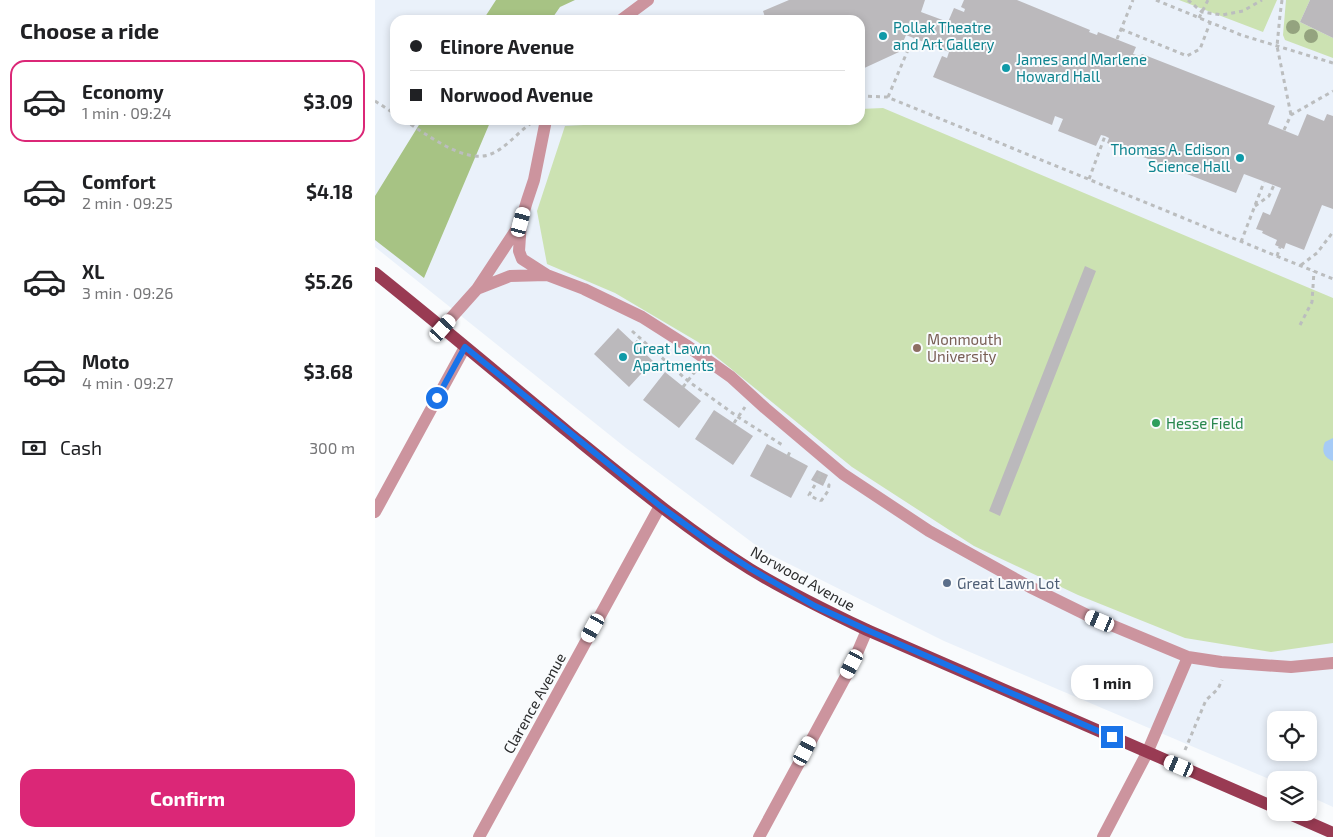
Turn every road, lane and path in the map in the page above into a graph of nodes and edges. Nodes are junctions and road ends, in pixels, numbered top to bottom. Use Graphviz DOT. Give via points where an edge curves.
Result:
graph roads {
  1 [pos="648,0"];
  2 [pos="1133,0"];
  3 [pos="1155,0"];
  4 [pos="1188,0"];
  5 [pos="1208,0"];
  6 [pos="1262,0"];
  7 [pos="1282,0"];
  8 [pos="1202,12"];
  9 [pos="628,15"];
  10 [pos="1199,18"];
  11 [pos="1210,23"];
  12 [pos="1121,29"];
  13 [pos="913,38"];
  14 [pos="1117,39"];
  15 [pos="1277,46"];
  16 [pos="1333,63"];
  17 [pos="1333,92"];
  18 [pos="865,96"];
  19 [pos="887,97"];
  20 [pos="375,101"];
  21 [pos="390,111"];
  22 [pos="1291,115"];
  23 [pos="412,125"];
  24 [pos="534,125"];
  25 [pos="540,125"];
  26 [pos="1284,130"];
  27 [pos="1105,136"];
  28 [pos="1089,179"];
  29 [pos="1264,182"];
  30 [pos="1274,185"];
  31 [pos="1255,206"];
  32 [pos="521,222"];
  33 [pos="1333,232"];
  34 [pos="1241,242"];
  35 [pos="1280,247"];
  36 [pos="1277,256"];
  37 [pos="1301,266"];
  38 [pos="1314,271"];
  39 [pos="375,273"];
  40 [pos="547,275"];
  41 [pos="1333,279"];
  42 [pos="477,289"];
  43 [pos="1301,324"];
  44 [pos="627,326"];
  45 [pos="443,328"];
  46 [pos="641,338"];
  47 [pos="635,344"];
  48 [pos="465,347"];
  49 [pos="704,358"];
  50 [pos="688,381"];
  51 [pos="683,387"];
  52 [pos="798,454"];
  53 [pos="823,468"];
  54 [pos="819,478"];
  55 [pos="660,506"];
  56 [pos="375,512"];
  57 [pos="867,630"];
  58 [pos="1188,657"];
  59 [pos="1333,662"];
  60 [pos="1222,680"];
  61 [pos="1185,750"];
  62 [pos="1147,752"];
  63 [pos="1267,804"];
  64 [pos="1306,821"];
  65 [pos="1333,833"];
  66 [pos="479,837"];
  67 [pos="759,837"];
  68 [pos="1103,837"];
  1 -- 9 [label="street"];
  2 -- 12 [label="path"];
  3 -- 10 [label="path"];
  4 -- 8 [label="path"];
  5 -- 8 [label="path"];
  6 -- 8 [label="path" via="1243,11"];
  7 -- 15 [label="path"];
  8 -- 10 [label="path"];
  10 -- 11 [label="path"];
  11 -- 12 [label="path" via="1200,49 1187,56"];
  11 -- 15 [label="path"];
  12 -- 14 [label="path"];
  13 -- 19 [label="path"];
  15 -- 16 [label="path"];
  15 -- 22 [label="path"];
  17 -- 22 [label="path"];
  18 -- 19 [label="path"];
  19 -- 28 [label="path"];
  20 -- 21 [label="path"];
  22 -- 26 [label="path"];
  23 -- 24 [label="path" via="456,152 474,157 499,150"];
  25 -- 32 [label="street" via="534,180"];
  27 -- 28 [label="path"];
  28 -- 34 [label="path"];
  29 -- 31 [label="path"];
  30 -- 31 [label="path" via="1269,196"];
  31 -- 34 [label="path"];
  32 -- 40 [label="street" via="519,251 522,259"];
  32 -- 42 [label="street"];
  33 -- 37 [label="path" via="1317,253"];
  34 -- 36 [label="path"];
  35 -- 36 [label="path"];
  36 -- 37 [label="path"];
  37 -- 38 [label="path"];
  38 -- 41 [label="path"];
  38 -- 43 [label="path" via="1311,302"];
  39 -- 45 [label="main road, Norwood Avenue"];
  40 -- 42 [label="street" via="510,276"];
  40 -- 49 [label="street" via="634,313"];
  42 -- 45 [label="street"];
  44 -- 46 [label="path"];
  45 -- 48 [label="main road, Norwood Avenue"];
  46 -- 47 [label="path"];
  46 -- 50 [label="path"];
  48 -- 55 [label="main road, Norwood Avenue"];
  48 -- 56 [label="street"];
  49 -- 50 [label="path"];
  49 -- 58 [label="street" via="731,377 843,474 929,531 1029,587"];
  50 -- 51 [label="path"];
  50 -- 52 [label="path"];
  53 -- 54 [label="path"];
  54 -- 54 [label="path" via="829,486 821,502 809,495"];
  55 -- 57 [label="main road, Norwood Avenue" via="751,569 815,606"];
  55 -- 66 [label="street, Clarence Avenue"];
  57 -- 62 [label="main road, Norwood Avenue"];
  57 -- 67 [label="street"];
  58 -- 59 [label="street" via="1291,666"];
  58 -- 62 [label="street"];
  60 -- 61 [label="path" via="1206,700"];
  62 -- 63 [label="main road, Norwood Avenue"];
  62 -- 68 [label="street"];
  64 -- 65 [label="main road"];
}
